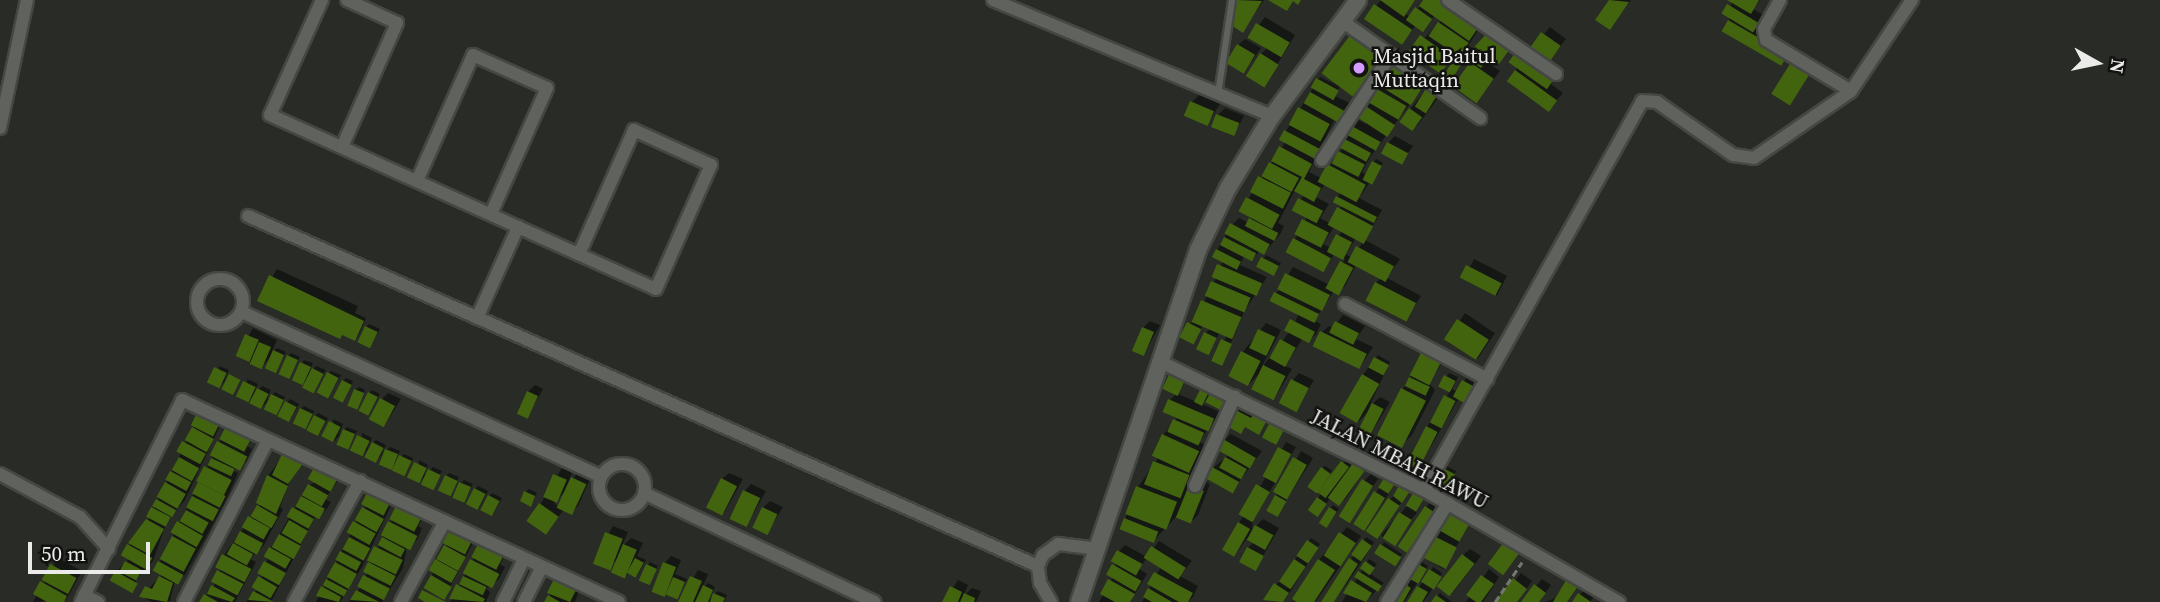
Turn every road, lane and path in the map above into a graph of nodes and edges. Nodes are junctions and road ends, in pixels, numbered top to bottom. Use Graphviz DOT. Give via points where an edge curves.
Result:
graph roads {
  1 [pos="27,0"];
  2 [pos="322,0"];
  3 [pos="347,0"];
  4 [pos="993,0"];
  5 [pos="1232,0"];
  6 [pos="1358,0"];
  7 [pos="1448,0"];
  8 [pos="1780,0"];
  9 [pos="1912,0"];
  10 [pos="1342,21"];
  11 [pos="1390,56"];
  12 [pos="1556,74"];
  13 [pos="1848,89"];
  14 [pos="1218,94"];
  15 [pos="2,109"];
  16 [pos="1272,116"];
  17 [pos="1480,118"];
  18 [pos="0,128"];
  19 [pos="342,147"];
  20 [pos="1322,160"];
  21 [pos="417,181"];
  22 [pos="491,214"];
  23 [pos="248,216"];
  24 [pos="518,227"];
  25 [pos="579,254"];
  26 [pos="1345,304"];
  27 [pos="242,312"];
  28 [pos="477,318"];
  29 [pos="1159,361"];
  30 [pos="1483,376"];
  31 [pos="1234,396"];
  32 [pos="268,440"];
  33 [pos="0,474"];
  34 [pos="601,476"];
  35 [pos="360,481"];
  36 [pos="1195,486"];
  37 [pos="1424,490"];
  38 [pos="645,493"];
  39 [pos="1448,503"];
  40 [pos="445,521"];
  41 [pos="109,549"];
  42 [pos="1097,549"];
  43 [pos="1530,551"];
  44 [pos="524,559"];
  45 [pos="1038,566"];
  46 [pos="542,567"];
  47 [pos="83,599"];
  48 [pos="98,602"];
  49 [pos="184,602"];
  50 [pos="294,602"];
  51 [pos="401,602"];
  52 [pos="503,602"];
  53 [pos="524,602"];
  54 [pos="619,602"];
  55 [pos="875,602"];
  56 [pos="1051,602"];
  57 [pos="1079,602"];
  58 [pos="1387,602"];
  59 [pos="1495,602"];
  60 [pos="1619,602"];
  1 -- 15 [label="street"];
  2 -- 19 [label="street" via="270,115"];
  3 -- 19 [label="street" via="397,23"];
  4 -- 14 [label="street"];
  5 -- 14 [label="lane"];
  6 -- 10 [label="street"];
  7 -- 12 [label="street"];
  8 -- 13 [label="street" via="1764,29 1766,40"];
  9 -- 13 [label="street"];
  10 -- 11 [label="street"];
  10 -- 16 [label="street"];
  11 -- 17 [label="street"];
  11 -- 20 [label="street"];
  13 -- 30 [label="street" via="1754,158 1733,155 1657,102 1642,102"];
  14 -- 16 [label="street"];
  15 -- 18 [label="street"];
  16 -- 29 [label="street" via="1228,188 1198,250"];
  19 -- 21 [label="street"];
  21 -- 22 [label="street"];
  21 -- 22 [label="street" via="473,55 547,89"];
  22 -- 24 [label="street"];
  23 -- 28 [label="street"];
  24 -- 25 [label="street"];
  24 -- 28 [label="street"];
  25 -- 25 [label="street" via="656,289 711,165 634,130"];
  26 -- 30 [label="street"];
  27 -- 34 [label="street"];
  28 -- 45 [label="street"];
  29 -- 31 [label="street, JALAN MBAH RAWU"];
  29 -- 42 [label="street"];
  30 -- 37 [label="street"];
  31 -- 36 [label="street"];
  31 -- 37 [label="street, JALAN MBAH RAWU"];
  32 -- 35 [label="street"];
  32 -- 41 [label="street" via="182,400"];
  32 -- 49 [label="street"];
  33 -- 41 [label="street" via="80,517"];
  34 -- 38 [label="street" via="607,468 625,463 641,474"];
  34 -- 38 [label="street" via="600,498 618,511 630,510"];
  35 -- 40 [label="street"];
  35 -- 50 [label="street"];
  37 -- 39 [label="street, JALAN MBAH RAWU"];
  38 -- 55 [label="street"];
  39 -- 43 [label="street, JALAN MBAH RAWU"];
  39 -- 58 [label="street"];
  40 -- 44 [label="street"];
  40 -- 51 [label="street"];
  41 -- 47 [label="street"];
  42 -- 45 [label="street" via="1058,544"];
  42 -- 57 [label="street"];
  43 -- 59 [label="path"];
  43 -- 60 [label="street, JALAN MBAH RAWU"];
  44 -- 46 [label="street"];
  44 -- 52 [label="street"];
  45 -- 56 [label="street" via="1040,583"];
  46 -- 53 [label="street"];
  46 -- 54 [label="street"];
  47 -- 48 [label="street"];
}
